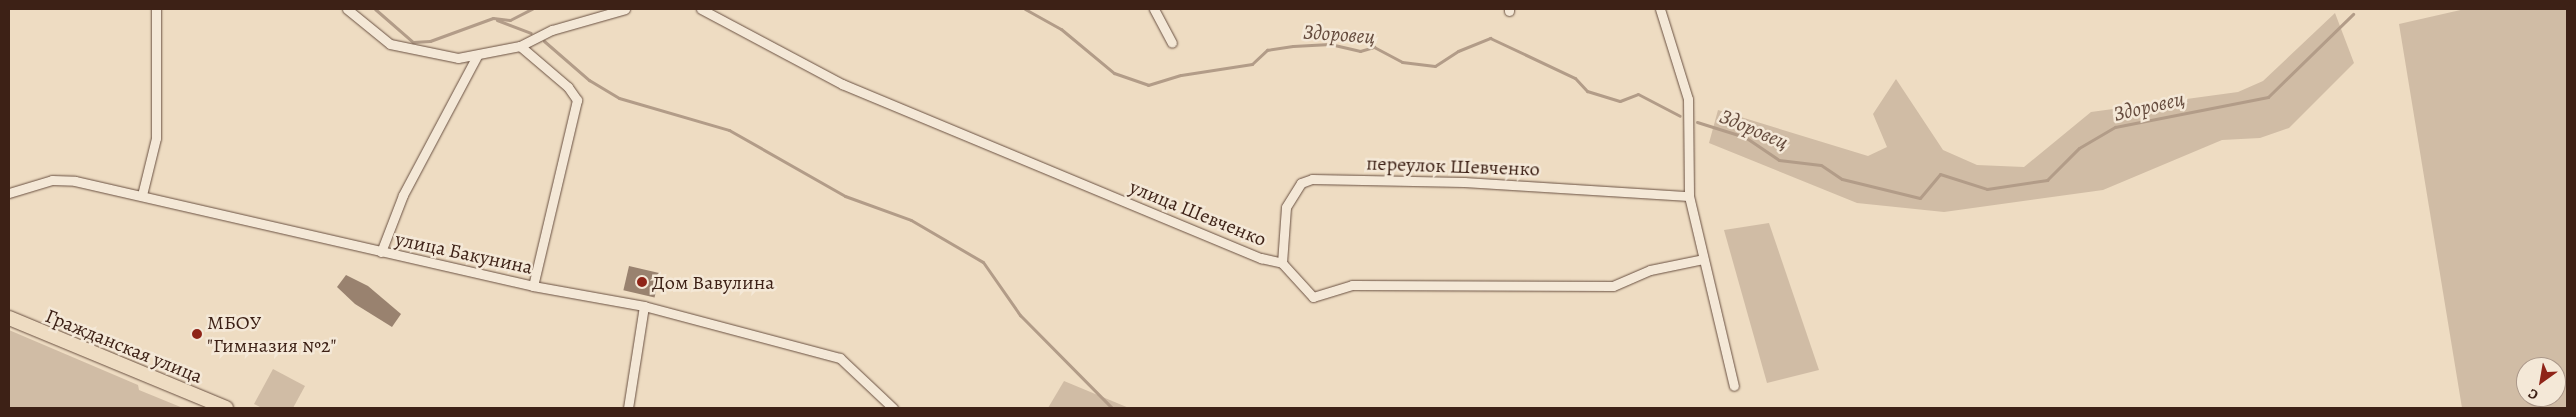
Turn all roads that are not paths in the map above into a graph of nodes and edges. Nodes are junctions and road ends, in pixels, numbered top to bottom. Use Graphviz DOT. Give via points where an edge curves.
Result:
graph roads {
  1 [pos="156,9"];
  2 [pos="347,9"];
  3 [pos="625,9"];
  4 [pos="701,9"];
  5 [pos="1154,9"];
  6 [pos="1660,9"];
  7 [pos="1172,43"];
  8 [pos="520,46"];
  9 [pos="477,56"];
  10 [pos="9,193"];
  11 [pos="142,195"];
  12 [pos="1689,196"];
  13 [pos="381,252"];
  14 [pos="1703,260"];
  15 [pos="1282,263"];
  16 [pos="533,286"];
  17 [pos="644,306"];
  18 [pos="9,318"];
  19 [pos="1734,386"];
  20 [pos="226,408"];
  21 [pos="628,408"];
  22 [pos="894,408"];
  1 -- 11 [label="street" via="156,138"];
  2 -- 9 [label="street" via="390,44 427,54"];
  3 -- 8 [label="street" via="552,30"];
  4 -- 15 [label="street, улица Шевченко" via="842,84 1261,258"];
  5 -- 7 [label="street"];
  6 -- 12 [label="street" via="1688,99"];
  8 -- 9 [label="street"];
  8 -- 16 [label="street" via="568,87 577,100"];
  9 -- 13 [label="street" via="403,195"];
  10 -- 11 [label="street, улица Бакунина" via="52,180"];
  11 -- 13 [label="street, улица Бакунина"];
  12 -- 14 [label="street"];
  12 -- 15 [label="street, переулок Шевченко" via="1464,182 1312,179 1301,183 1286,208"];
  13 -- 16 [label="street, улица Бакунина"];
  14 -- 15 [label="street, улица Шевченко" via="1650,270 1613,286 1352,285 1313,297"];
  14 -- 19 [label="street"];
  16 -- 17 [label="street, улица Бакунина"];
  17 -- 21 [label="street"];
  17 -- 22 [label="street, улица Бакунина" via="840,358"];
  18 -- 20 [label="main road, Гражданская улица"];
}
